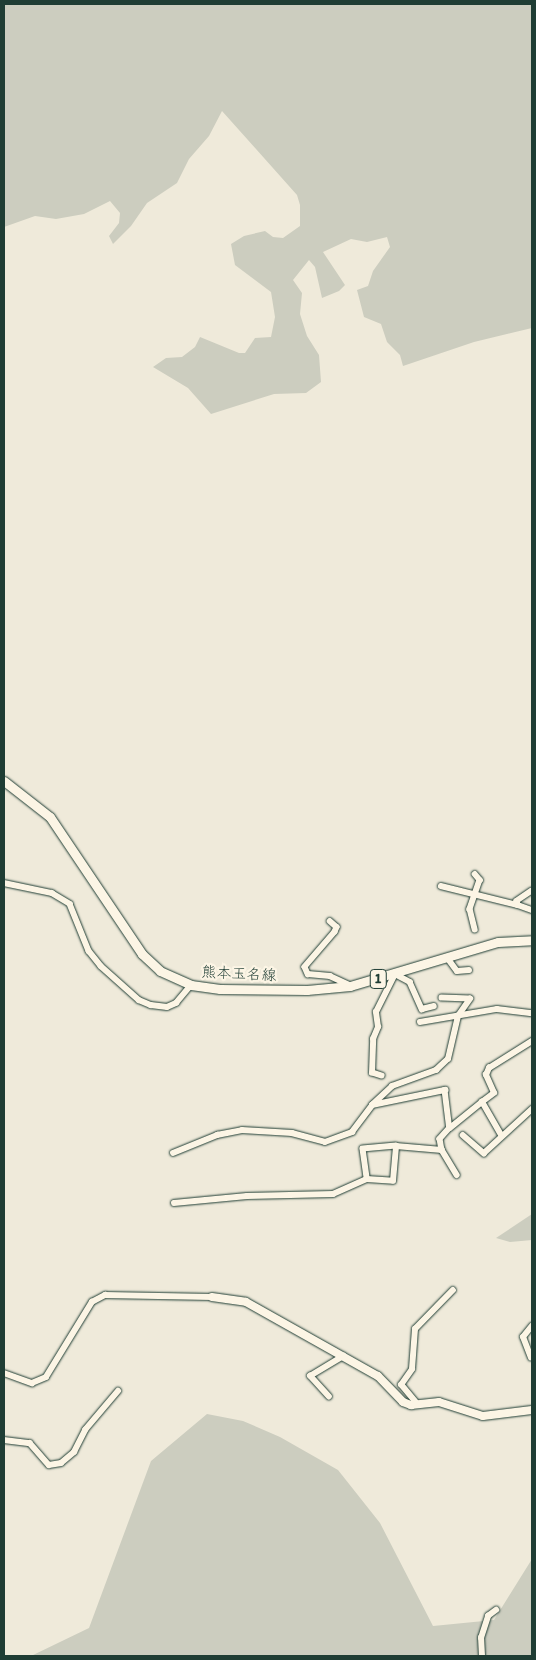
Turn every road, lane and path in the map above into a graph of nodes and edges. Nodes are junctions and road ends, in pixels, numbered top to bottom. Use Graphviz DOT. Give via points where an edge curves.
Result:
graph roads {
  1 [pos="4,781"];
  2 [pos="475,874"];
  3 [pos="4,883"];
  4 [pos="441,886"];
  5 [pos="532,890"];
  6 [pos="474,896"];
  7 [pos="518,905"];
  8 [pos="532,910"];
  9 [pos="330,921"];
  10 [pos="475,929"];
  11 [pos="531,938"];
  12 [pos="447,957"];
  13 [pos="469,970"];
  14 [pos="395,974"];
  15 [pos="191,985"];
  16 [pos="350,986"];
  17 [pos="442,998"];
  18 [pos="434,1006"];
  19 [pos="532,1014"];
  20 [pos="458,1016"];
  21 [pos="420,1022"];
  22 [pos="532,1041"];
  23 [pos="382,1076"];
  24 [pos="482,1102"];
  25 [pos="372,1104"];
  26 [pos="532,1110"];
  27 [pos="450,1128"];
  28 [pos="501,1134"];
  29 [pos="463,1135"];
  30 [pos="396,1146"];
  31 [pos="442,1150"];
  32 [pos="173,1153"];
  33 [pos="457,1175"];
  34 [pos="367,1179"];
  35 [pos="174,1203"];
  36 [pos="453,1290"];
  37 [pos="212,1298"];
  38 [pos="532,1326"];
  39 [pos="343,1356"];
  40 [pos="530,1358"];
  41 [pos="4,1373"];
  42 [pos="118,1391"];
  43 [pos="328,1397"];
  44 [pos="418,1405"];
  45 [pos="532,1410"];
  46 [pos="4,1440"];
  47 [pos="496,1610"];
  48 [pos="482,1656"];
  1 -- 15 [label="main road, 熊本玉名線 / 1" via="50,817 142,954 160,971"];
  2 -- 6 [label="street" via="480,880"];
  3 -- 15 [label="street" via="52,893 70,904 89,950 101,966 139,1000 167,1007 176,1003"];
  4 -- 6 [label="street"];
  5 -- 7 [label="street" via="517,901"];
  6 -- 7 [label="street"];
  6 -- 10 [label="street" via="470,909"];
  7 -- 8 [label="street"];
  9 -- 16 [label="street" via="337,926 335,932 305,967 308,974 330,976"];
  11 -- 12 [label="main road, 熊本玉名線 / 1" via="498,942"];
  12 -- 13 [label="street" via="457,971"];
  12 -- 14 [label="main road, 熊本玉名線 / 1"];
  14 -- 16 [label="main road, 熊本玉名線 / 1"];
  14 -- 18 [label="street" via="410,982 422,1009"];
  14 -- 23 [label="street" via="376,1012 372,1073"];
  15 -- 16 [label="main road, 熊本玉名線 / 1" via="220,990"];
  17 -- 20 [label="street" via="470,999"];
  19 -- 20 [label="street" via="497,1009"];
  20 -- 21 [label="street"];
  20 -- 25 [label="street" via="448,1059 436,1070 392,1086"];
  22 -- 24 [label="street" via="489,1068 486,1075 494,1093"];
  24 -- 27 [label="street"];
  24 -- 28 [label="street"];
  25 -- 27 [label="street" via="445,1090"];
  25 -- 32 [label="street" via="352,1132 325,1142 292,1133 242,1130"];
  26 -- 28 [label="street"];
  27 -- 31 [label="street" via="440,1139"];
  28 -- 29 [label="street" via="484,1153"];
  30 -- 31 [label="street"];
  30 -- 34 [label="street" via="393,1181"];
  30 -- 34 [label="street" via="363,1149"];
  31 -- 33 [label="street"];
  34 -- 35 [label="street" via="333,1194 247,1196"];
  36 -- 44 [label="street" via="415,1329 412,1370 401,1385"];
  37 -- 39 [label="street" via="246,1302"];
  37 -- 41 [label="street" via="105,1294 92,1302 46,1377 32,1383"];
  38 -- 40 [label="street" via="522,1337"];
  39 -- 43 [label="street" via="310,1376"];
  39 -- 44 [label="street" via="378,1376 403,1402"];
  42 -- 46 [label="street" via="86,1430 74,1452 61,1463 49,1465 30,1443"];
  44 -- 45 [label="street" via="439,1402 484,1416"];
  47 -- 48 [label="street" via="488,1616 481,1638"];
}
